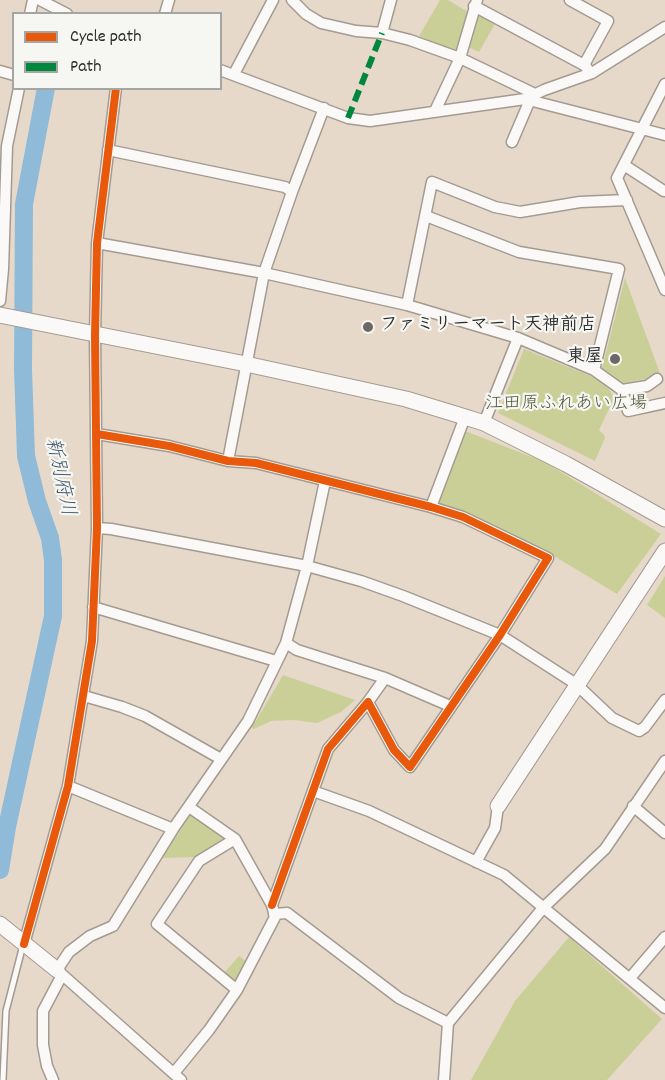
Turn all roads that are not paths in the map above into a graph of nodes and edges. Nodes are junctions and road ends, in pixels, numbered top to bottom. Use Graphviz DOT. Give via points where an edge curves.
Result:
graph roads {
  1 [pos="40,0"];
  2 [pos="273,0"];
  3 [pos="292,0"];
  4 [pos="392,0"];
  5 [pos="570,0"];
  6 [pos="476,3"];
  7 [pos="63,12"];
  8 [pos="665,27"];
  9 [pos="382,33"];
  10 [pos="460,58"];
  11 [pos="588,69"];
  12 [pos="222,71"];
  13 [pos="234,74"];
  14 [pos="665,84"];
  15 [pos="19,90"];
  16 [pos="116,90"];
  17 [pos="530,98"];
  18 [pos="324,108"];
  19 [pos="435,111"];
  20 [pos="642,131"];
  21 [pos="665,135"];
  22 [pos="512,142"];
  23 [pos="108,150"];
  24 [pos="624,165"];
  25 [pos="664,191"];
  26 [pos="292,192"];
  27 [pos="627,200"];
  28 [pos="426,216"];
  29 [pos="3,219"];
  30 [pos="97,243"];
  31 [pos="264,273"];
  32 [pos="665,290"];
  33 [pos="0,301"];
  34 [pos="407,305"];
  35 [pos="0,315"];
  36 [pos="95,335"];
  37 [pos="518,338"];
  38 [pos="246,364"];
  39 [pos="594,370"];
  40 [pos="657,379"];
  41 [pos="622,390"];
  42 [pos="665,403"];
  43 [pos="465,417"];
  44 [pos="484,423"];
  45 [pos="97,434"];
  46 [pos="228,461"];
  47 [pos="324,481"];
  48 [pos="430,507"];
  49 [pos="665,519"];
  50 [pos="97,528"];
  51 [pos="665,551"];
  52 [pos="307,566"];
  53 [pos="93,607"];
  54 [pos="500,635"];
  55 [pos="286,643"];
  56 [pos="276,661"];
  57 [pos="385,678"];
  58 [pos="576,684"];
  59 [pos="84,696"];
  60 [pos="665,700"];
  61 [pos="368,702"];
  62 [pos="450,706"];
  63 [pos="220,759"];
  64 [pos="665,761"];
  65 [pos="68,786"];
  66 [pos="313,791"];
  67 [pos="498,806"];
  68 [pos="633,806"];
  69 [pos="189,807"];
  70 [pos="173,829"];
  71 [pos="665,833"];
  72 [pos="236,839"];
  73 [pos="476,862"];
  74 [pos="543,908"];
  75 [pos="273,909"];
  76 [pos="0,924"];
  77 [pos="665,937"];
  78 [pos="20,941"];
  79 [pos="59,972"];
  80 [pos="630,978"];
  81 [pos="237,990"];
  82 [pos="665,1008"];
  83 [pos="448,1023"];
  84 [pos="177,1076"];
  85 [pos="3,1080"];
  86 [pos="53,1080"];
  87 [pos="444,1080"];
  1 -- 7 [label="street"];
  2 -- 13 [label="street"];
  3 -- 9 [label="street" via="321,23"];
  4 -- 9 [label="street"];
  5 -- 11 [label="street" via="608,21"];
  6 -- 10 [label="street"];
  6 -- 11 [label="street"];
  8 -- 11 [label="street"];
  9 -- 10 [label="street"];
  10 -- 17 [label="street"];
  10 -- 19 [label="street"];
  11 -- 17 [label="street"];
  12 -- 13 [label="street"];
  13 -- 18 [label="street"];
  14 -- 20 [label="street"];
  15 -- 29 [label="street" via="7,146"];
  16 -- 23 [label="street"];
  17 -- 19 [label="street"];
  17 -- 20 [label="street"];
  17 -- 22 [label="street"];
  18 -- 19 [label="street" via="348,118 370,121"];
  18 -- 26 [label="street"];
  20 -- 21 [label="street"];
  20 -- 24 [label="street"];
  23 -- 26 [label="street" via="285,187"];
  23 -- 30 [label="street"];
  24 -- 25 [label="street"];
  24 -- 27 [label="street" via="617,178"];
  26 -- 31 [label="street"];
  27 -- 28 [label="street" via="580,202 520,212 495,207 432,182"];
  27 -- 32 [label="street"];
  28 -- 34 [label="street"];
  28 -- 39 [label="street" via="519,252 619,269"];
  29 -- 33 [label="street"];
  30 -- 31 [label="street"];
  30 -- 36 [label="street"];
  31 -- 34 [label="street"];
  31 -- 38 [label="street"];
  34 -- 37 [label="street"];
  35 -- 36 [label="street"];
  36 -- 38 [label="street"];
  36 -- 45 [label="street"];
  37 -- 39 [label="street"];
  37 -- 44 [label="street"];
  38 -- 43 [label="street" via="406,399"];
  38 -- 46 [label="street"];
  39 -- 41 [label="street"];
  40 -- 41 [label="street" via="648,386"];
  41 -- 42 [label="street" via="628,411"];
  43 -- 44 [label="street"];
  43 -- 48 [label="street"];
  44 -- 49 [label="street"];
  45 -- 46 [label="street"];
  45 -- 50 [label="street"];
  46 -- 47 [label="street" via="256,463"];
  47 -- 48 [label="street"];
  47 -- 52 [label="street"];
  48 -- 54 [label="street" via="463,517 548,558"];
  50 -- 52 [label="street"];
  50 -- 53 [label="street"];
  51 -- 58 [label="street"];
  52 -- 54 [label="street" via="362,581"];
  52 -- 55 [label="street"];
  53 -- 56 [label="street"];
  53 -- 59 [label="street"];
  54 -- 58 [label="street"];
  54 -- 62 [label="street"];
  55 -- 56 [label="street"];
  55 -- 57 [label="street"];
  56 -- 63 [label="street" via="248,721"];
  57 -- 61 [label="street"];
  57 -- 62 [label="street"];
  58 -- 60 [label="street" via="612,718 639,731"];
  58 -- 67 [label="street"];
  59 -- 63 [label="street" via="145,716"];
  59 -- 65 [label="street"];
  61 -- 62 [label="street" via="394,750 410,767"];
  61 -- 66 [label="street" via="328,749"];
  63 -- 69 [label="street"];
  64 -- 68 [label="street"];
  65 -- 70 [label="street"];
  65 -- 78 [label="street"];
  66 -- 73 [label="street" via="387,819"];
  66 -- 75 [label="street"];
  67 -- 73 [label="street" via="495,828"];
  68 -- 71 [label="street"];
  68 -- 74 [label="street" via="606,849"];
  69 -- 70 [label="street"];
  69 -- 72 [label="street"];
  70 -- 79 [label="street" via="114,926 90,936 69,952"];
  72 -- 75 [label="street"];
  72 -- 81 [label="street" via="199,861 157,924"];
  73 -- 74 [label="street" via="504,875"];
  74 -- 80 [label="street"];
  74 -- 83 [label="street"];
  75 -- 81 [label="street" via="275,917"];
  75 -- 83 [label="street" via="287,913 399,998"];
  76 -- 78 [label="street"];
  77 -- 80 [label="street"];
  78 -- 79 [label="street"];
  78 -- 85 [label="lane" via="6,1011"];
  79 -- 84 [label="street"];
  79 -- 86 [label="street" via="43,1011 43,1044"];
  80 -- 82 [label="street"];
  81 -- 84 [label="street"];
  83 -- 87 [label="street"];
}
